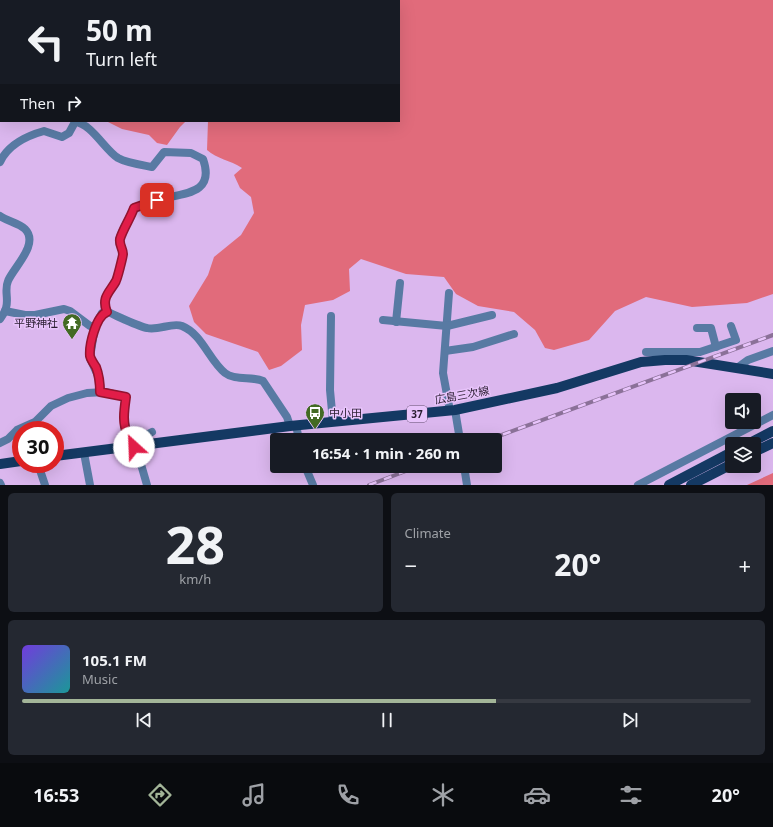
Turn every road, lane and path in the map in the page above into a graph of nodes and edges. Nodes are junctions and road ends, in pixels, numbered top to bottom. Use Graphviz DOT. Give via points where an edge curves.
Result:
graph roads {
  1 [pos="0,162"];
  2 [pos="0,216"];
  3 [pos="400,283"];
  4 [pos="450,293"];
  5 [pos="4,308"];
  6 [pos="107,312"];
  7 [pos="492,315"];
  8 [pos="331,316"];
  9 [pos="0,319"];
  10 [pos="384,320"];
  11 [pos="396,322"];
  12 [pos="95,326"];
  13 [pos="447,326"];
  14 [pos="731,326"];
  15 [pos="697,328"];
  16 [pos="514,334"];
  17 [pos="716,346"];
  18 [pos="445,351"];
  19 [pos="773,351"];
  20 [pos="646,352"];
  21 [pos="675,356"];
  22 [pos="737,368"];
  23 [pos="773,374"];
  24 [pos="100,392"];
  25 [pos="453,411"];
  26 [pos="773,415"];
  27 [pos="333,422"];
  28 [pos="293,426"];
  29 [pos="773,431"];
  30 [pos="152,432"];
  31 [pos="296,433"];
  32 [pos="458,433"];
  33 [pos="761,437"];
  34 [pos="0,443"];
  35 [pos="773,443"];
  36 [pos="134,446"];
  37 [pos="761,449"];
  38 [pos="84,453"];
  39 [pos="64,455"];
  40 [pos="725,456"];
  41 [pos="12,462"];
  42 [pos="0,464"];
  43 [pos="725,468"];
  44 [pos="41,473"];
  45 [pos="308,473"];
  46 [pos="465,473"];
  47 [pos="45,485"];
  48 [pos="90,485"];
  49 [pos="147,485"];
  50 [pos="313,485"];
  51 [pos="467,485"];
  52 [pos="638,485"];
  53 [pos="669,485"];
  54 [pos="691,485"];
  1 -- 6 [label="street" via="7,149 13,145 44,131 62,137 69,133 75,122 86,128 118,158 152,167 164,152 192,152 202,159 206,167 205,178 198,190 134,208 120,242 123,254 116,281 105,300"];
  2 -- 5 [label="street" via="24,227 29,240 25,253 8,279"];
  3 -- 11 [label="street"];
  4 -- 13 [label="street"];
  5 -- 9 [label="street"];
  5 -- 12 [label="street" via="26,315 64,309 86,325"];
  6 -- 12 [label="street" via="102,313"];
  6 -- 28 [label="street" via="154,330 181,325 190,330 227,374 263,381"];
  7 -- 13 [label="street"];
  8 -- 27 [label="street" via="330,390"];
  10 -- 11 [label="street"];
  11 -- 13 [label="street"];
  12 -- 24 [label="street" via="90,358 99,378"];
  13 -- 18 [label="street"];
  14 -- 17 [label="street" via="736,340"];
  15 -- 17 [label="street" via="712,328"];
  16 -- 18 [label="street" via="473,347"];
  17 -- 21 [label="street" via="700,352"];
  18 -- 25 [label="street" via="443,373"];
  19 -- 22 [label="street" via="748,360"];
  20 -- 21 [label="street"];
  21 -- 22 [label="main road, 広島三次線 / 37"];
  21 -- 25 [label="main road, 広島三次線 / 37" via="641,362 557,388"];
  22 -- 23 [label="main road, 広島三次線 / 37"];
  24 -- 34 [label="street" via="68,398 51,406 35,422 16,430"];
  24 -- 36 [label="street" via="126,397 124,427"];
  25 -- 27 [label="main road, 広島三次線 / 37"];
  25 -- 32 [label="street"];
  26 -- 52 [label="street"];
  27 -- 28 [label="main road, 広島三次線 / 37"];
  28 -- 31 [label="street"];
  28 -- 36 [label="main road, 広島三次線 / 37"];
  29 -- 33 [label="main road"];
  30 -- 36 [label="street"];
  35 -- 37 [label="main road"];
  36 -- 38 [label="main road, 広島三次線 / 37"];
  36 -- 49 [label="street"];
  38 -- 39 [label="main road, 広島三次線 / 37"];
  38 -- 48 [label="street"];
  40 -- 53 [label="main road"];
  41 -- 42 [label="main road"];
  43 -- 54 [label="main road"];
  44 -- 47 [label="street"];
  45 -- 50 [label="street"];
  46 -- 51 [label="street"];
}
